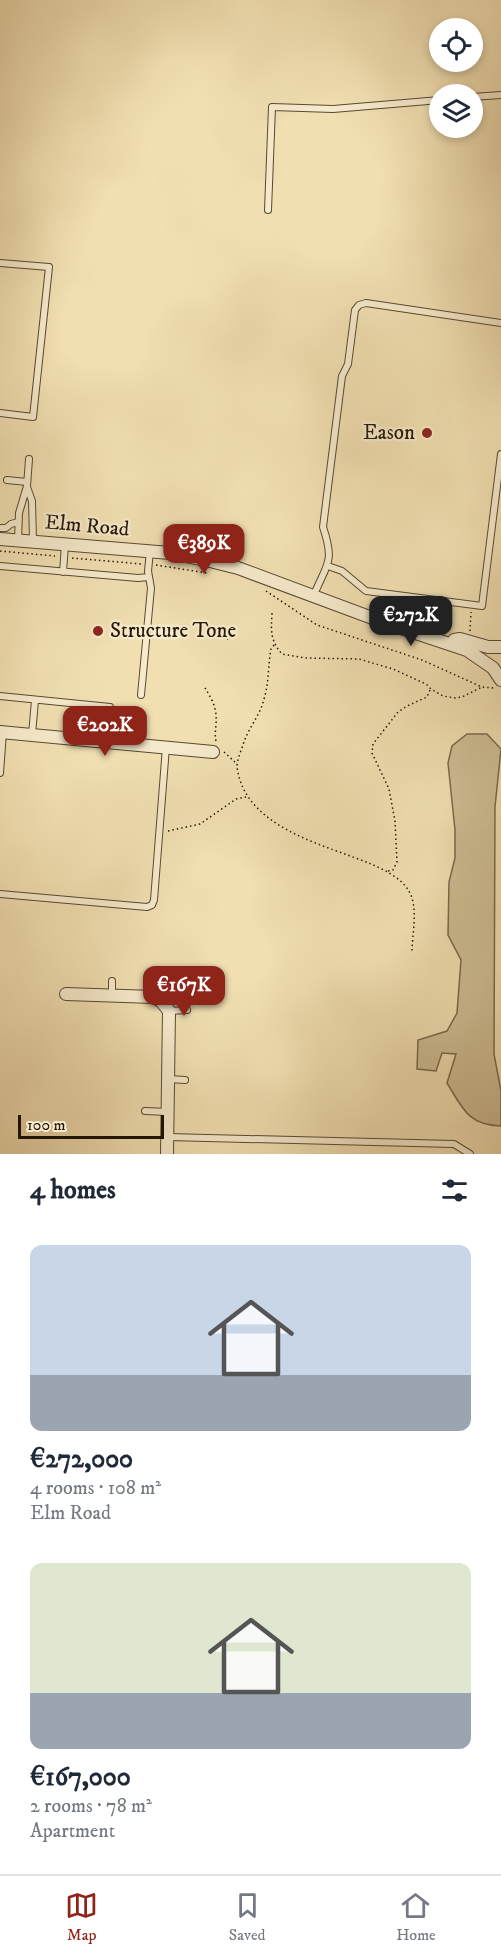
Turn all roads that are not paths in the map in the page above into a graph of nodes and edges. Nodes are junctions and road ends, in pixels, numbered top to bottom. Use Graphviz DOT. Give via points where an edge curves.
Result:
graph roads {
  1 [pos="501,95"];
  2 [pos="483,96"];
  3 [pos="429,101"];
  4 [pos="268,210"];
  5 [pos="0,263"];
  6 [pos="501,323"];
  7 [pos="0,413"];
  8 [pos="501,454"];
  9 [pos="29,459"];
  10 [pos="7,480"];
  11 [pos="27,484"];
  12 [pos="18,522"];
  13 [pos="0,528"];
  14 [pos="0,538"];
  15 [pos="18,540"];
  16 [pos="33,541"];
  17 [pos="210,544"];
  18 [pos="65,551"];
  19 [pos="149,558"];
  20 [pos="206,560"];
  21 [pos="0,566"];
  22 [pos="328,566"];
  23 [pos="63,572"];
  24 [pos="149,577"];
  25 [pos="314,595"];
  26 [pos="444,642"];
  27 [pos="501,647"];
  28 [pos="467,650"];
  29 [pos="501,655"];
  30 [pos="497,668"];
  31 [pos="500,684"];
  32 [pos="141,695"];
  33 [pos="0,696"];
  34 [pos="35,700"];
  35 [pos="80,704"];
  36 [pos="2,732"];
  37 [pos="32,735"];
  38 [pos="76,739"];
  39 [pos="107,742"];
  40 [pos="166,747"];
  41 [pos="217,748"];
  42 [pos="0,773"];
  43 [pos="0,894"];
  44 [pos="172,980"];
  45 [pos="112,981"];
  46 [pos="66,994"];
  47 [pos="112,995"];
  48 [pos="165,1006"];
  49 [pos="187,1010"];
  50 [pos="168,1079"];
  51 [pos="185,1080"];
  52 [pos="145,1111"];
  53 [pos="168,1112"];
  54 [pos="167,1137"];
  55 [pos="167,1154"];
  56 [pos="470,1154"];
  1 -- 2 [label="lane"];
  3 -- 4 [label="lane" via="333,109 272,107"];
  5 -- 7 [label="lane" via="49,267 33,417"];
  6 -- 22 [label="lane" via="366,303 355,310 348,364 342,376 323,527 330,548"];
  8 -- 22 [label="lane" via="482,606 366,591 342,571"];
  9 -- 11 [label="lane"];
  10 -- 11 [label="lane"];
  11 -- 12 [label="lane"];
  11 -- 16 [label="lane" via="32,501"];
  12 -- 13 [label="lane"];
  12 -- 15 [label="lane"];
  14 -- 15 [label="street, Elm Road"];
  15 -- 16 [label="street, Elm Road"];
  16 -- 18 [label="street, Elm Road"];
  17 -- 20 [label="lane"];
  18 -- 19 [label="street, Elm Road"];
  18 -- 23 [label="lane"];
  19 -- 20 [label="street, Elm Road"];
  19 -- 24 [label="lane"];
  20 -- 25 [label="street, Elm Road"];
  21 -- 23 [label="lane"];
  22 -- 25 [label="lane"];
  23 -- 24 [label="lane"];
  24 -- 32 [label="lane"];
  25 -- 26 [label="street, Elm Road"];
  26 -- 27 [label="street, Elm Road" via="460,639"];
  26 -- 28 [label="street, Elm Road"];
  28 -- 29 [label="street, Elm Road"];
  28 -- 30 [label="street, Elm Road"];
  30 -- 31 [label="street, Elm Road"];
  33 -- 34 [label="lane"];
  34 -- 35 [label="lane"];
  34 -- 37 [label="lane"];
  35 -- 38 [label="lane"];
  35 -- 39 [label="lane" via="110,706"];
  36 -- 37 [label="street"];
  36 -- 42 [label="lane"];
  37 -- 38 [label="street"];
  38 -- 39 [label="street"];
  39 -- 40 [label="street"];
  40 -- 41 [label="street"];
  40 -- 43 [label="lane" via="152,905"];
  44 -- 48 [label="lane"];
  45 -- 47 [label="lane"];
  46 -- 47 [label="street"];
  47 -- 48 [label="street" via="153,997"];
  48 -- 49 [label="lane"];
  48 -- 50 [label="street"];
  50 -- 51 [label="lane"];
  50 -- 53 [label="street"];
  52 -- 53 [label="lane"];
  53 -- 54 [label="street"];
  54 -- 55 [label="street"];
  54 -- 56 [label="lane" via="454,1144"];
}
